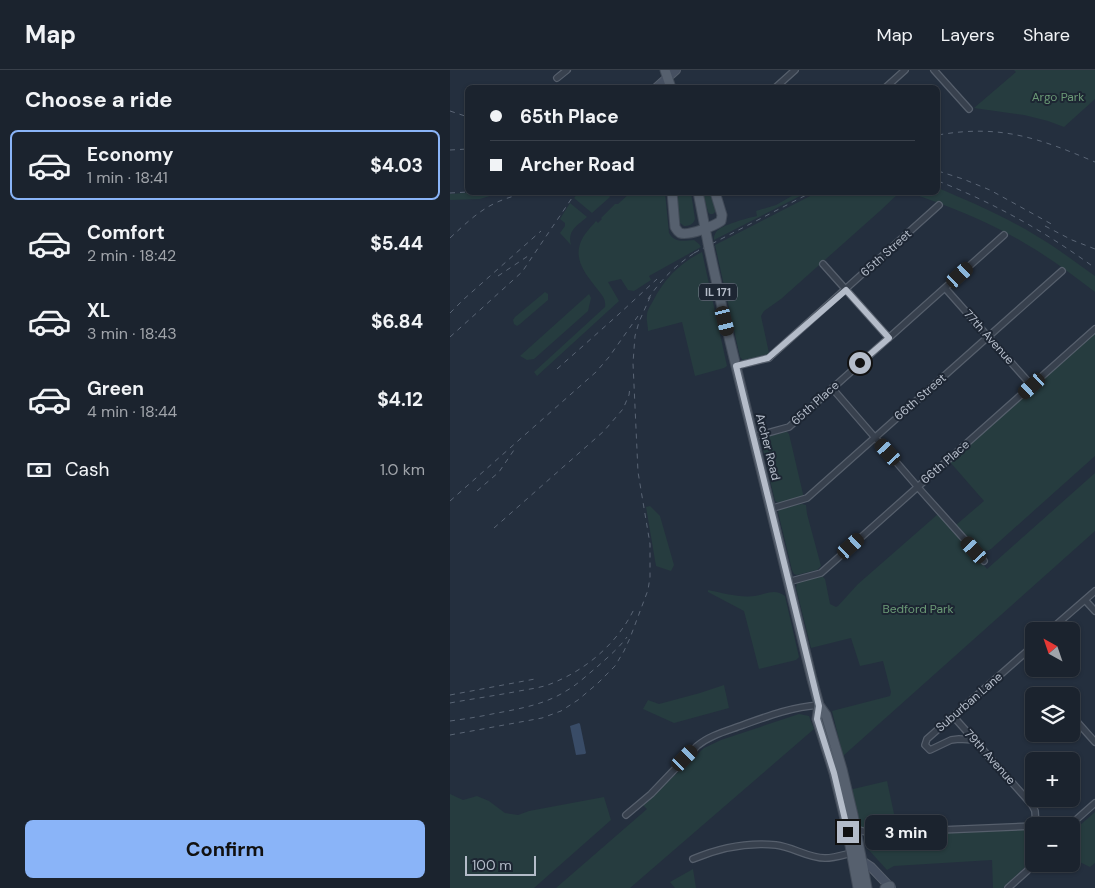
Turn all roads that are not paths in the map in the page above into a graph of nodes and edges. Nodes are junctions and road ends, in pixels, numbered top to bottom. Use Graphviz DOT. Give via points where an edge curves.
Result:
graph roads {
  1 [pos="566,70"];
  2 [pos="676,70"];
  3 [pos="795,70"];
  4 [pos="905,70"];
  5 [pos="934,70"];
  6 [pos="666,74"];
  7 [pos="557,78"];
  8 [pos="658,85"];
  9 [pos="778,85"];
  10 [pos="888,85"];
  11 [pos="969,109"];
  12 [pos="672,195"];
  13 [pos="699,195"];
  14 [pos="716,195"];
  15 [pos="939,205"];
  16 [pos="705,228"];
  17 [pos="1004,235"];
  18 [pos="823,264"];
  19 [pos="1062,271"];
  20 [pos="945,288"];
  21 [pos="846,290"];
  22 [pos="1095,329"];
  23 [pos="989,337"];
  24 [pos="889,338"];
  25 [pos="736,366"];
  26 [pos="1032,386"];
  27 [pos="832,388"];
  28 [pos="753,437"];
  29 [pos="875,437"];
  30 [pos="918,486"];
  31 [pos="770,509"];
  32 [pos="984,561"];
  33 [pos="788,582"];
  34 [pos="1095,591"];
  35 [pos="1085,600"];
  36 [pos="1095,611"];
  37 [pos="1059,622"];
  38 [pos="1025,653"];
  39 [pos="819,706"];
  40 [pos="953,716"];
  41 [pos="1080,725"];
  42 [pos="975,740"];
  43 [pos="1095,742"];
  44 [pos="1095,803"];
  45 [pos="626,816"];
  46 [pos="1034,817"];
  47 [pos="1079,817"];
  48 [pos="1025,826"];
  49 [pos="856,828"];
  50 [pos="868,833"];
  51 [pos="858,841"];
  52 [pos="851,853"];
  53 [pos="694,859"];
  54 [pos="861,862"];
  55 [pos="1026,872"];
  56 [pos="889,887"];
  57 [pos="858,888"];
  58 [pos="867,888"];
  59 [pos="1009,888"];
  1 -- 7 [label="street"];
  2 -- 6 [label="street"];
  3 -- 9 [label="street"];
  4 -- 10 [label="street"];
  5 -- 11 [label="street"];
  6 -- 8 [label="street"];
  12 -- 16 [label="main road" via="676,229 688,233"];
  13 -- 16 [label="main road, Archer Road / IL 171"];
  14 -- 16 [label="main road" via="722,218"];
  15 -- 21 [label="street, 65th Street"];
  16 -- 25 [label="main road, Archer Road / IL 171"];
  17 -- 20 [label="street, 65th Place"];
  18 -- 21 [label="street"];
  19 -- 23 [label="street, 66th Street"];
  20 -- 23 [label="street, 77th Avenue"];
  20 -- 24 [label="street, 65th Place"];
  21 -- 24 [label="street"];
  21 -- 25 [label="street, 65th Street" via="768,358"];
  22 -- 26 [label="street, 66th Place"];
  23 -- 26 [label="street, 77th Avenue"];
  23 -- 29 [label="street, 66th Street"];
  24 -- 27 [label="street, 65th Place"];
  25 -- 28 [label="main road, Archer Road / IL 171"];
  26 -- 30 [label="street, 66th Place"];
  27 -- 28 [label="street, 65th Place" via="789,427"];
  27 -- 29 [label="street"];
  28 -- 31 [label="main road, Archer Road / IL 171"];
  29 -- 30 [label="street"];
  29 -- 31 [label="street, 66th Street" via="807,498"];
  30 -- 32 [label="street"];
  30 -- 33 [label="street, 66th Place" via="820,573"];
  31 -- 33 [label="main road, Archer Road / IL 171"];
  33 -- 39 [label="main road, Archer Road / IL 171"];
  34 -- 35 [label="street"];
  35 -- 36 [label="street"];
  35 -- 37 [label="street"];
  38 -- 40 [label="street, Suburban Lane"];
  39 -- 45 [label="street" via="804,706 774,714 703,741"];
  39 -- 49 [label="main road, Archer Road / IL 171" via="826,715"];
  39 -- 52 [label="main road, Archer Road / IL 171" via="817,719 834,773"];
  40 -- 42 [label="street, 79th Avenue"];
  40 -- 42 [label="street, Suburban Lane" via="926,739 928,749 951,740"];
  41 -- 43 [label="street"];
  42 -- 46 [label="street, 79th Avenue" via="1032,805"];
  44 -- 47 [label="street"];
  48 -- 50 [label="street"];
  49 -- 50 [label="street"];
  49 -- 51 [label="main road, Archer Road / IL 171"];
  50 -- 51 [label="street"];
  51 -- 54 [label="main road, Archer Road / IL 171"];
  52 -- 53 [label="street" via="823,858 778,846 751,845 734,846"];
  52 -- 54 [label="street"];
  52 -- 57 [label="main road, Archer Road / IL 171"];
  54 -- 56 [label="street" via="871,867"];
  54 -- 58 [label="main road, Archer Road / IL 171"];
  55 -- 59 [label="street"];
}
